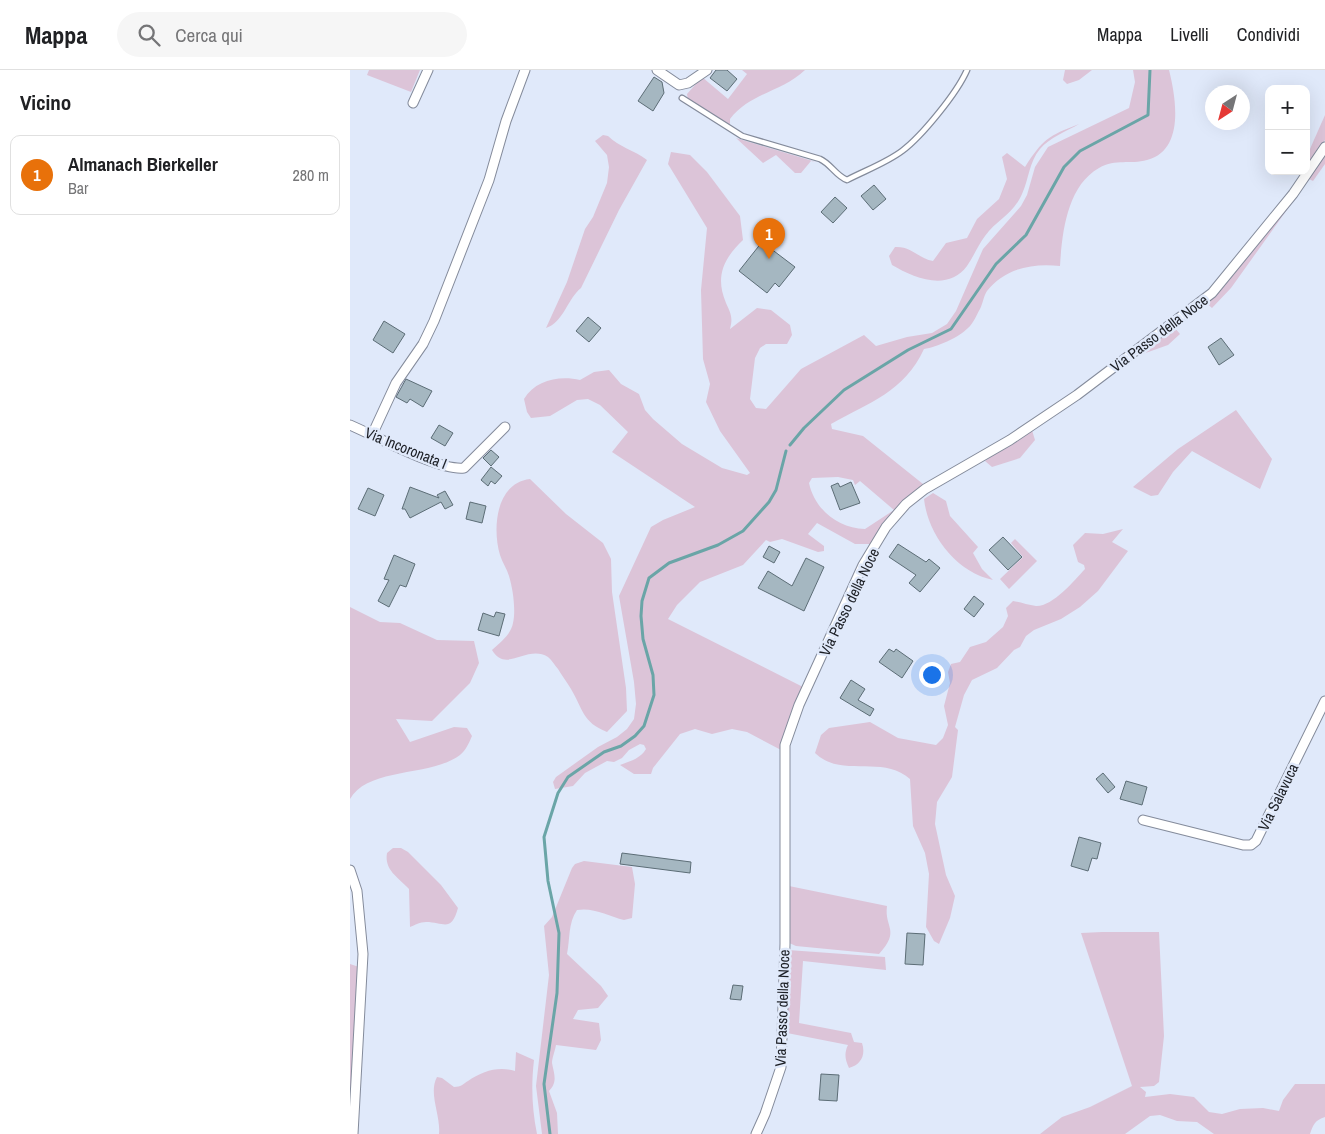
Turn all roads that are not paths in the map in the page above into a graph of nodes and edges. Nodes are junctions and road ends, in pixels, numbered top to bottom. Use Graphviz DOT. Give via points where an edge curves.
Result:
graph roads {
  1 [pos="428,70"];
  2 [pos="525,70"];
  3 [pos="657,70"];
  4 [pos="707,70"];
  5 [pos="968,70"];
  6 [pos="682,98"];
  7 [pos="413,103"];
  8 [pos="1325,147"];
  9 [pos="350,425"];
  10 [pos="505,427"];
  11 [pos="372,435"];
  12 [pos="1325,701"];
  13 [pos="1144,820"];
  14 [pos="350,870"];
  15 [pos="353,1134"];
  16 [pos="756,1134"];
  1 -- 7 [label="street"];
  2 -- 11 [label="street" via="506,121 490,180 434,321 423,344 396,383"];
  3 -- 4 [label="street" via="679,85 688,84"];
  5 -- 6 [label="lane" via="942,108 908,145 847,180 820,159 742,136"];
  8 -- 16 [label="street, Via Passo della Noce" via="1293,194 1212,293 1077,395 925,489 906,504 886,528 863,565 799,705 785,744 781,1067"];
  9 -- 11 [label="street, Via Incoronata I"];
  10 -- 11 [label="street, Via Incoronata I" via="464,468 457,469"];
  12 -- 13 [label="street, Via Salavuca" via="1256,841 1251,845"];
  14 -- 15 [label="street" via="357,891 363,954"];
}
